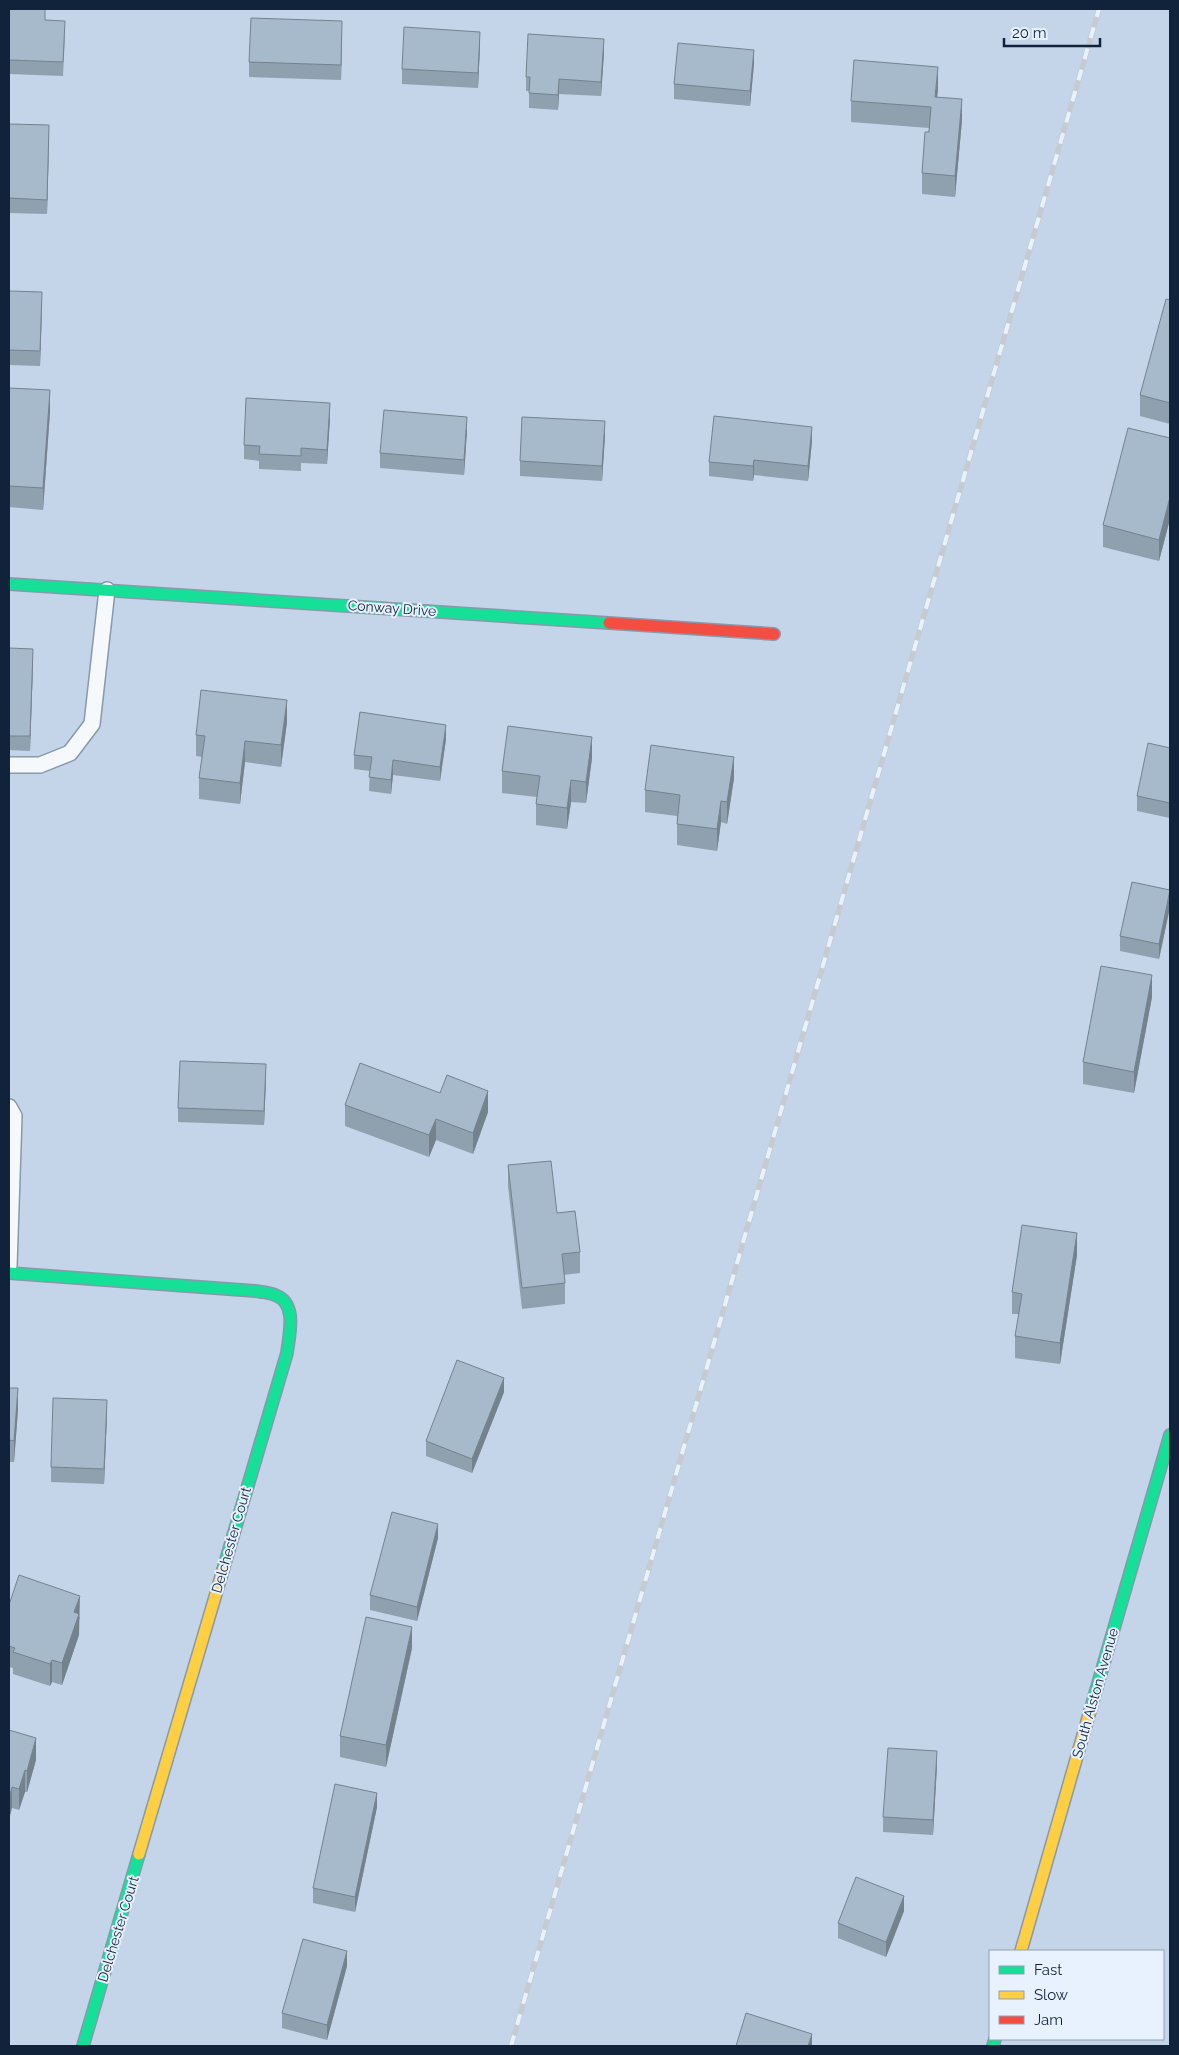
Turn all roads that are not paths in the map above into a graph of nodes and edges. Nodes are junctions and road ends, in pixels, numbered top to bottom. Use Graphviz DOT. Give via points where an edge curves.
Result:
graph roads {
  1 [pos="9,584"];
  2 [pos="108,590"];
  3 [pos="774,634"];
  4 [pos="9,765"];
  5 [pos="9,1107"];
  6 [pos="9,1266"];
  7 [pos="9,1273"];
  8 [pos="1170,1435"];
  9 [pos="1021,1950"];
  10 [pos="83,2046"];
  1 -- 2 [label="street, Conway Drive"];
  2 -- 3 [label="street, Conway Drive"];
  2 -- 4 [label="lane" via="92,724 70,753 40,765"];
  5 -- 6 [label="lane" via="14,1116"];
  7 -- 10 [label="street, Delchester Court" via="255,1291 277,1295 290,1309 287,1353"];
  8 -- 9 [label="street, South Alston Avenue"];
}
